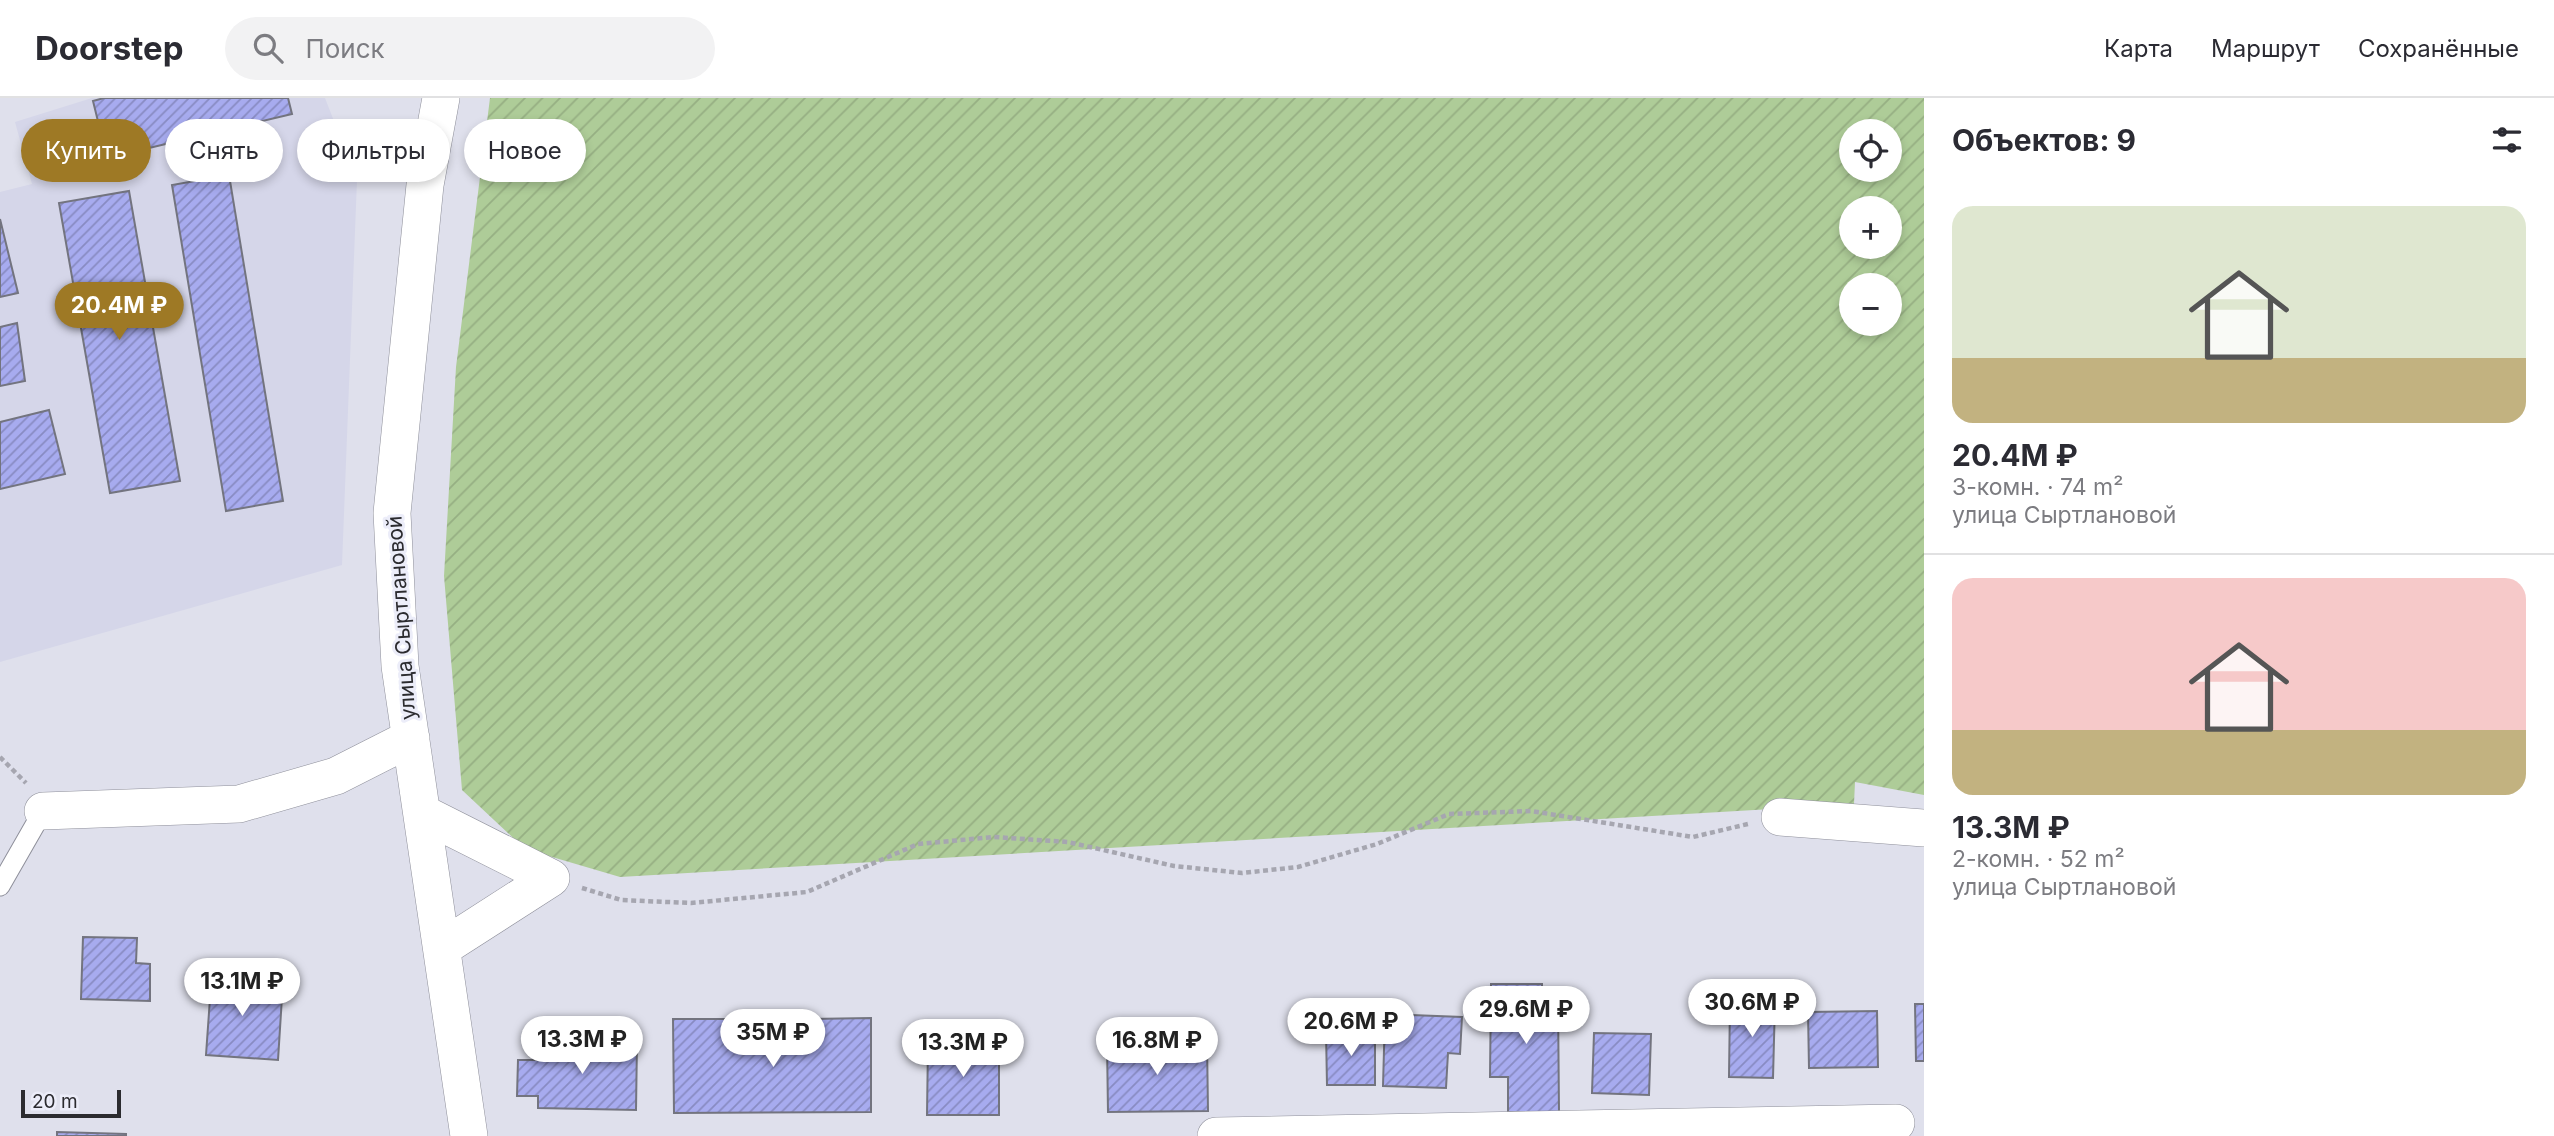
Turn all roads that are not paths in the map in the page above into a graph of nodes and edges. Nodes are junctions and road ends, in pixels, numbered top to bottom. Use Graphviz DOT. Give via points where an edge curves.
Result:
graph roads {
  1 [pos="441,98"];
  2 [pos="411,738"];
  3 [pos="43,811"];
  4 [pos="422,813"];
  5 [pos="1780,817"];
  6 [pos="1924,828"];
  7 [pos="0,886"];
  8 [pos="442,948"];
  9 [pos="1896,1123"];
  10 [pos="469,1136"];
  11 [pos="1216,1136"];
  1 -- 2 [label="street, улица Сыртлановой" via="425,186 392,513 400,666"];
  2 -- 3 [label="street" via="335,776 239,804"];
  2 -- 4 [label="street, улица Сыртлановой"];
  3 -- 7 [label="lane"];
  4 -- 8 [label="street, улица Сыртлановой"];
  4 -- 8 [label="street" via="551,878"];
  5 -- 6 [label="street"];
  8 -- 10 [label="street, улица Сыртлановой"];
  9 -- 11 [label="street"];
}
